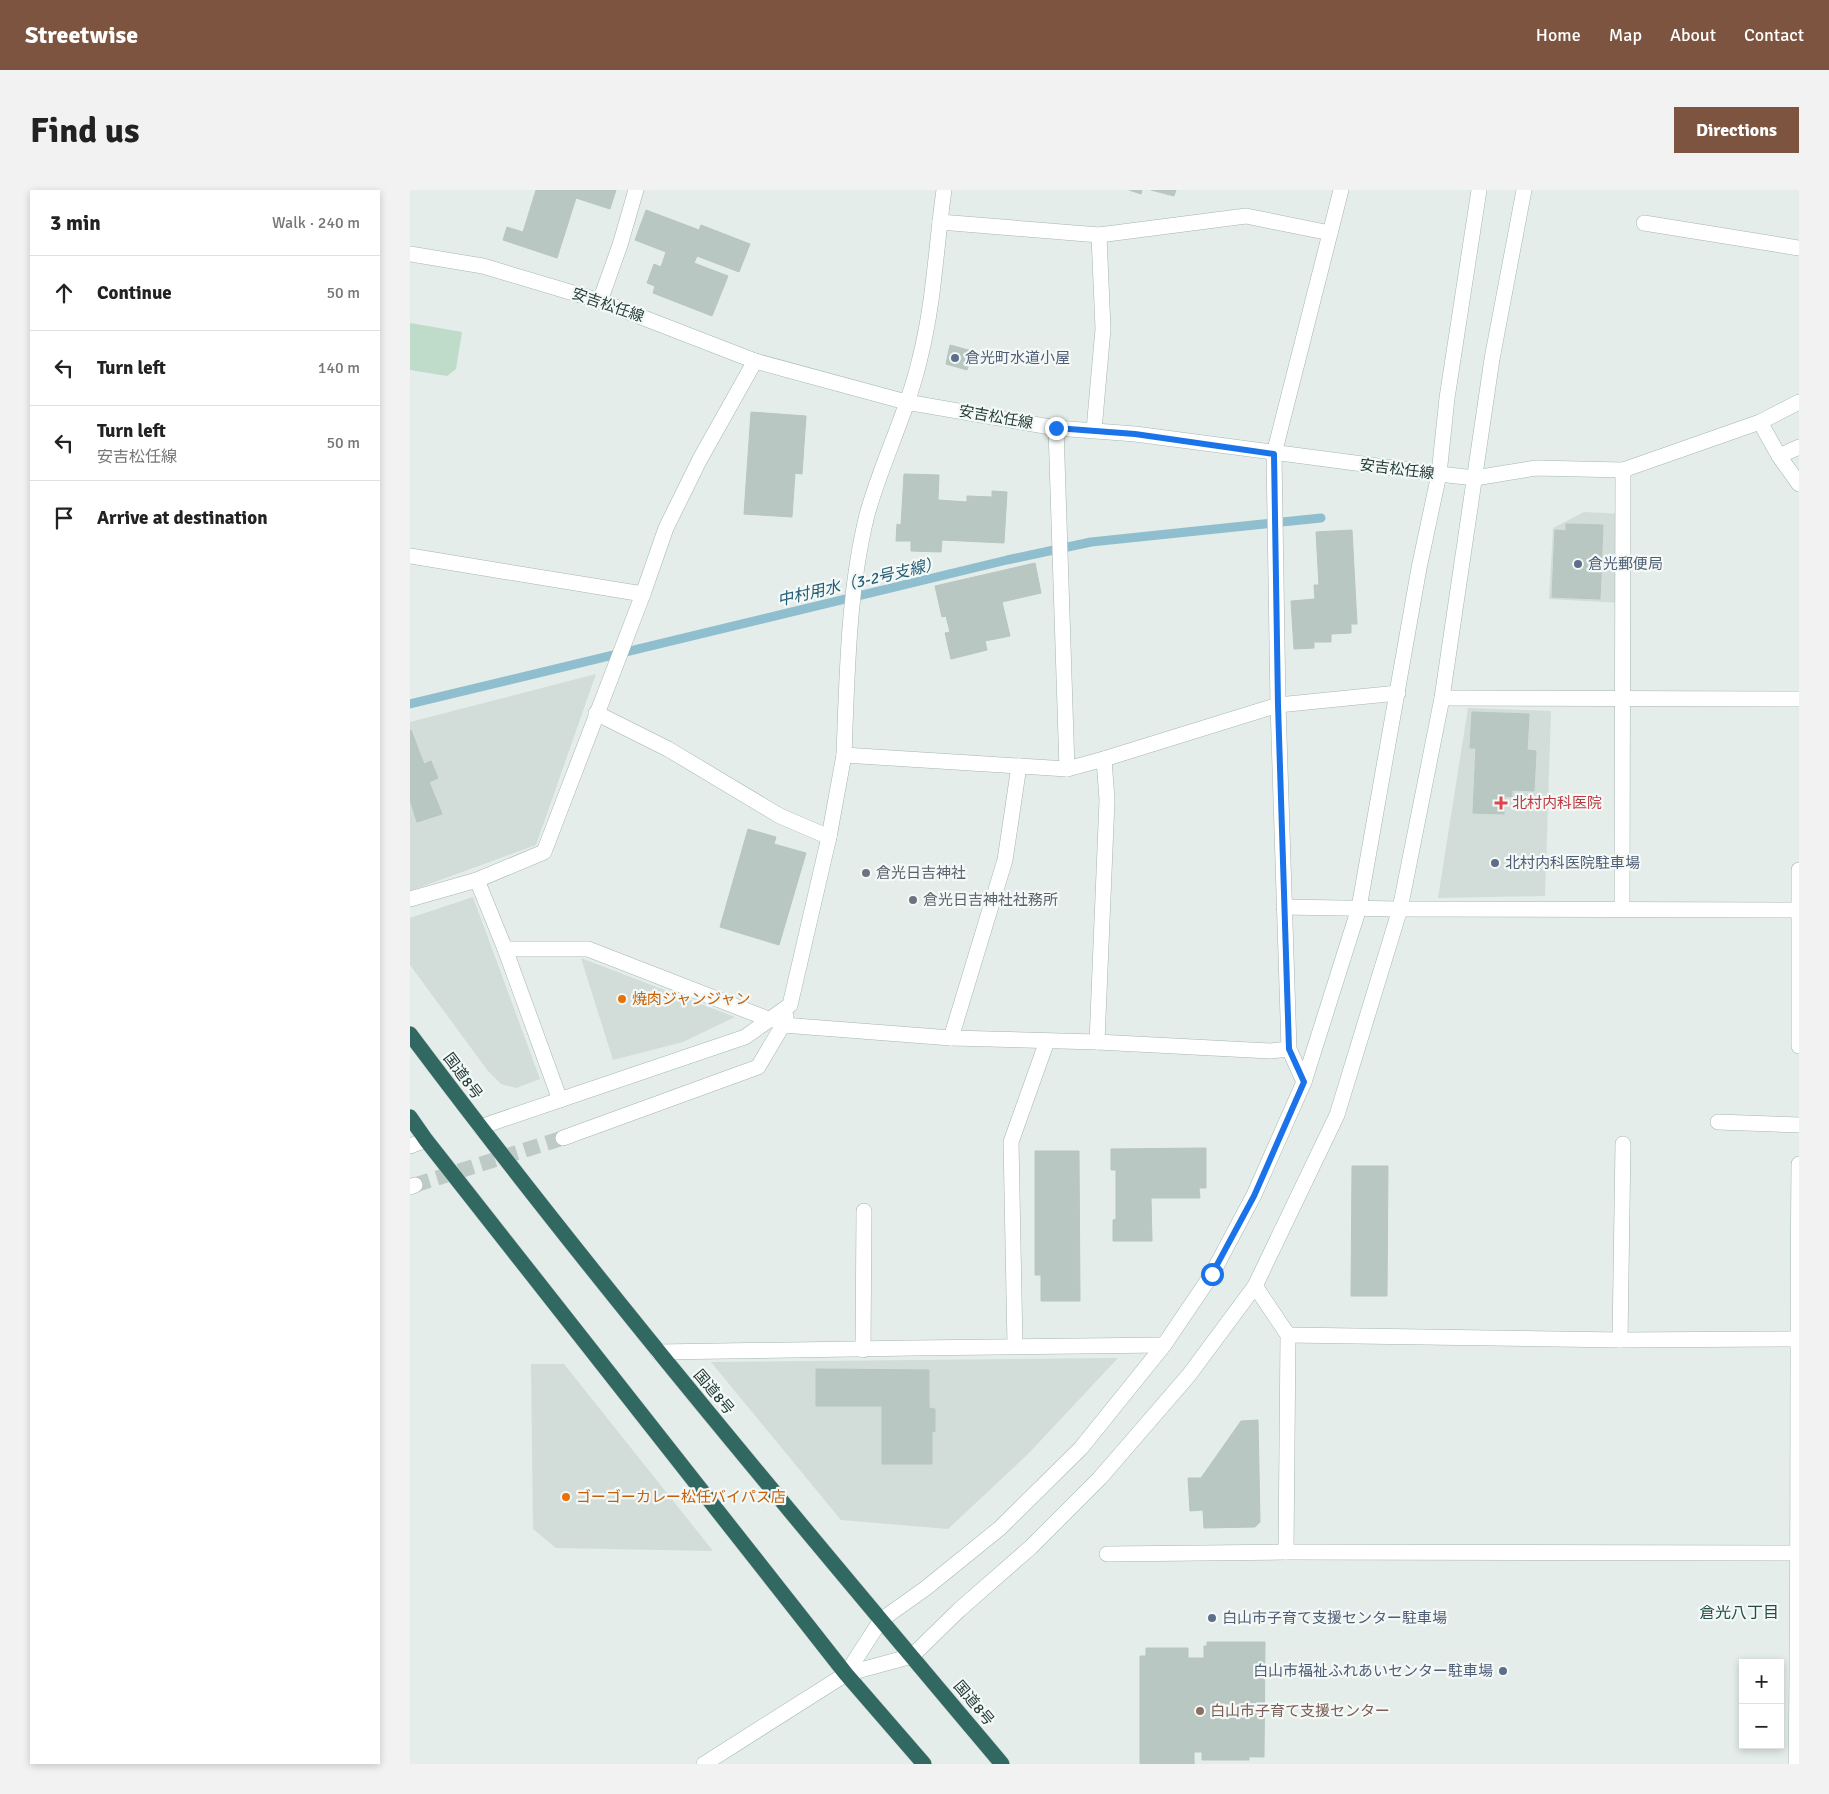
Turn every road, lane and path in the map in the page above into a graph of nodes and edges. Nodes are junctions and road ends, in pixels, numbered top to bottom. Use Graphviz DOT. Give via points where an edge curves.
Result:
graph roads {
  1 [pos="636,190"];
  2 [pos="944,190"];
  3 [pos="1341,190"];
  4 [pos="1524,190"];
  5 [pos="1475,191"];
  6 [pos="940,222"];
  7 [pos="1644,223"];
  8 [pos="1330,233"];
  9 [pos="1099,235"];
  10 [pos="1799,248"];
  11 [pos="410,254"];
  12 [pos="600,300"];
  13 [pos="755,361"];
  14 [pos="906,402"];
  15 [pos="1799,402"];
  16 [pos="1760,422"];
  17 [pos="1056,428"];
  18 [pos="1094,430"];
  19 [pos="1799,447"];
  20 [pos="1274,454"];
  21 [pos="1779,456"];
  22 [pos="1623,470"];
  23 [pos="1439,474"];
  24 [pos="1475,478"];
  25 [pos="1799,484"];
  26 [pos="410,556"];
  27 [pos="643,594"];
  28 [pos="1398,694"];
  29 [pos="1442,698"];
  30 [pos="1622,699"];
  31 [pos="1799,699"];
  32 [pos="1278,705"];
  33 [pos="596,712"];
  34 [pos="844,755"];
  35 [pos="1104,759"];
  36 [pos="1020,766"];
  37 [pos="1067,769"];
  38 [pos="829,837"];
  39 [pos="1799,870"];
  40 [pos="476,880"];
  41 [pos="410,899"];
  42 [pos="1284,907"];
  43 [pos="1359,908"];
  44 [pos="1622,908"];
  45 [pos="1400,909"];
  46 [pos="1799,910"];
  47 [pos="505,949"];
  48 [pos="777,1022"];
  49 [pos="410,1034"];
  50 [pos="952,1038"];
  51 [pos="1047,1041"];
  52 [pos="1097,1042"];
  53 [pos="1799,1046"];
  54 [pos="1289,1049"];
  55 [pos="1304,1082"];
  56 [pos="560,1100"];
  57 [pos="410,1117"];
  58 [pos="1718,1122"];
  59 [pos="1799,1125"];
  60 [pos="480,1127"];
  61 [pos="563,1138"];
  62 [pos="426,1140"];
  63 [pos="1623,1144"];
  64 [pos="410,1146"];
  65 [pos="1799,1164"];
  66 [pos="864,1210"];
  67 [pos="1255,1286"];
  68 [pos="1288,1334"];
  69 [pos="1798,1338"];
  70 [pos="1620,1340"];
  71 [pos="1164,1345"];
  72 [pos="1014,1346"];
  73 [pos="863,1350"];
  74 [pos="658,1352"];
  75 [pos="1286,1552"];
  76 [pos="1799,1553"];
  77 [pos="1107,1554"];
  78 [pos="881,1620"];
  79 [pos="912,1656"];
  80 [pos="846,1674"];
  81 [pos="704,1764"];
  82 [pos="924,1764"];
  83 [pos="1002,1764"];
  84 [pos="1796,1764"];
  1 -- 12 [label="street"];
  2 -- 6 [label="street"];
  3 -- 8 [label="street"];
  4 -- 24 [label="street" via="1492,359"];
  5 -- 23 [label="street"];
  6 -- 9 [label="street"];
  6 -- 14 [label="street" via="922,350"];
  7 -- 10 [label="street"];
  8 -- 9 [label="street" via="1246,216"];
  8 -- 20 [label="street"];
  9 -- 18 [label="street" via="1103,328"];
  11 -- 12 [label="street, 安吉松任線" via="483,266"];
  12 -- 13 [label="street, 安吉松任線"];
  13 -- 14 [label="street, 安吉松任線"];
  13 -- 27 [label="street" via="666,528"];
  14 -- 17 [label="street, 安吉松任線"];
  14 -- 34 [label="street" via="867,515 854,585"];
  15 -- 16 [label="street, 安吉松任線"];
  16 -- 21 [label="street"];
  16 -- 22 [label="street, 安吉松任線"];
  17 -- 18 [label="street, 安吉松任線"];
  17 -- 37 [label="street"];
  18 -- 20 [label="street, 安吉松任線"];
  19 -- 21 [label="street"];
  20 -- 23 [label="street, 安吉松任線"];
  20 -- 32 [label="street"];
  21 -- 25 [label="street"];
  22 -- 24 [label="street, 安吉松任線" via="1536,468"];
  22 -- 30 [label="street"];
  23 -- 24 [label="street, 安吉松任線"];
  23 -- 28 [label="street"];
  24 -- 29 [label="street"];
  26 -- 27 [label="street"];
  27 -- 33 [label="street"];
  28 -- 32 [label="street"];
  28 -- 43 [label="street"];
  29 -- 30 [label="street"];
  29 -- 45 [label="street"];
  30 -- 31 [label="street"];
  30 -- 44 [label="street"];
  32 -- 35 [label="street"];
  32 -- 42 [label="street"];
  33 -- 38 [label="street" via="668,749 780,816"];
  33 -- 40 [label="street" via="544,852"];
  34 -- 36 [label="street"];
  34 -- 38 [label="street"];
  35 -- 37 [label="street"];
  35 -- 52 [label="street" via="1107,800"];
  36 -- 37 [label="street"];
  36 -- 50 [label="street" via="1006,860"];
  38 -- 48 [label="street" via="790,1004"];
  39 -- 46 [label="street"];
  40 -- 41 [label="street"];
  40 -- 47 [label="street"];
  42 -- 43 [label="street"];
  42 -- 54 [label="street"];
  43 -- 45 [label="street"];
  43 -- 55 [label="street"];
  44 -- 45 [label="street"];
  44 -- 46 [label="street"];
  45 -- 67 [label="street" via="1337,1115"];
  46 -- 53 [label="street"];
  47 -- 48 [label="street" via="588,949"];
  47 -- 56 [label="street"];
  48 -- 50 [label="street"];
  48 -- 56 [label="street" via="745,1037"];
  48 -- 61 [label="street" via="758,1067"];
  49 -- 60 [label="highway, 国道8号"];
  50 -- 51 [label="street"];
  51 -- 52 [label="street"];
  51 -- 72 [label="street" via="1012,1142"];
  52 -- 54 [label="street" via="1270,1051"];
  54 -- 55 [label="street"];
  55 -- 71 [label="street" via="1254,1196 1217,1265"];
  56 -- 60 [label="street"];
  57 -- 62 [label="highway"];
  58 -- 59 [label="street"];
  60 -- 74 [label="highway, 国道8号"];
  62 -- 64 [label="street"];
  62 -- 80 [label="highway"];
  63 -- 70 [label="street"];
  65 -- 69 [label="street"];
  66 -- 73 [label="street"];
  67 -- 68 [label="street"];
  67 -- 79 [label="street" via="1189,1375 1100,1478 1031,1547"];
  68 -- 70 [label="street"];
  68 -- 75 [label="street"];
  69 -- 70 [label="street"];
  69 -- 76 [label="street"];
  71 -- 72 [label="street"];
  71 -- 78 [label="street" via="1081,1448 1000,1528"];
  72 -- 73 [label="street"];
  73 -- 74 [label="street"];
  74 -- 78 [label="highway, 国道8号"];
  75 -- 76 [label="street"];
  75 -- 77 [label="street"];
  76 -- 84 [label="street"];
  78 -- 79 [label="highway, 国道8号"];
  78 -- 80 [label="street"];
  79 -- 80 [label="street"];
  79 -- 83 [label="highway, 国道8号"];
  80 -- 81 [label="street"];
  80 -- 82 [label="highway"];
}
